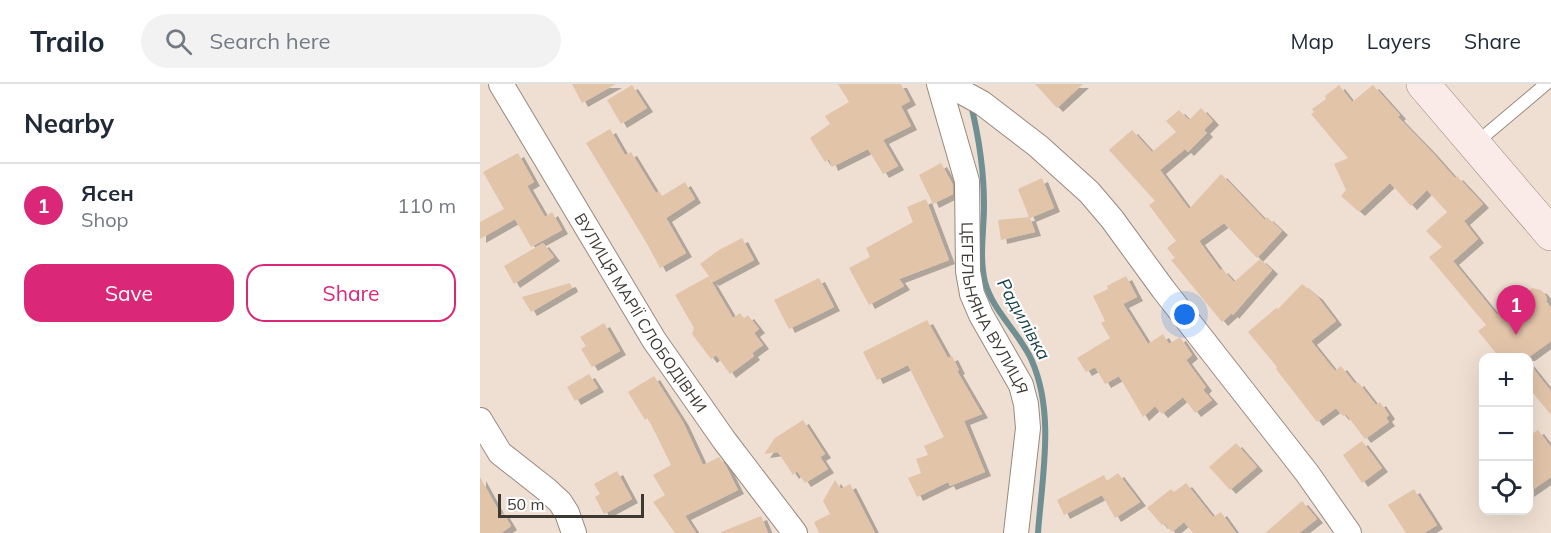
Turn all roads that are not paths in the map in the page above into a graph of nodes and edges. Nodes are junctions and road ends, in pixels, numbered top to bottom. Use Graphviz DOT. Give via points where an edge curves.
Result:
graph roads {
  1 [pos="501,84"];
  2 [pos="1423,84"];
  3 [pos="1546,84"];
  4 [pos="948,87"];
  5 [pos="1475,144"];
  6 [pos="1551,234"];
  7 [pos="480,420"];
  8 [pos="573,533"];
  9 [pos="795,533"];
  10 [pos="1016,533"];
  11 [pos="1349,533"];
  1 -- 9 [label="street, ВУЛИЦЯ МАРІЇ СЛОБОДІВНИ" via="654,340"];
  2 -- 5 [label="main road"];
  3 -- 5 [label="lane"];
  4 -- 10 [label="street, ЦЕГЕЛЬНЯНА ВУЛИЦЯ" via="967,181 972,294 1021,385 1026,404 1028,428"];
  4 -- 11 [label="street" via="982,103 1089,192 1313,480"];
  5 -- 6 [label="main road"];
  7 -- 8 [label="street" via="500,453 560,502"];
}
